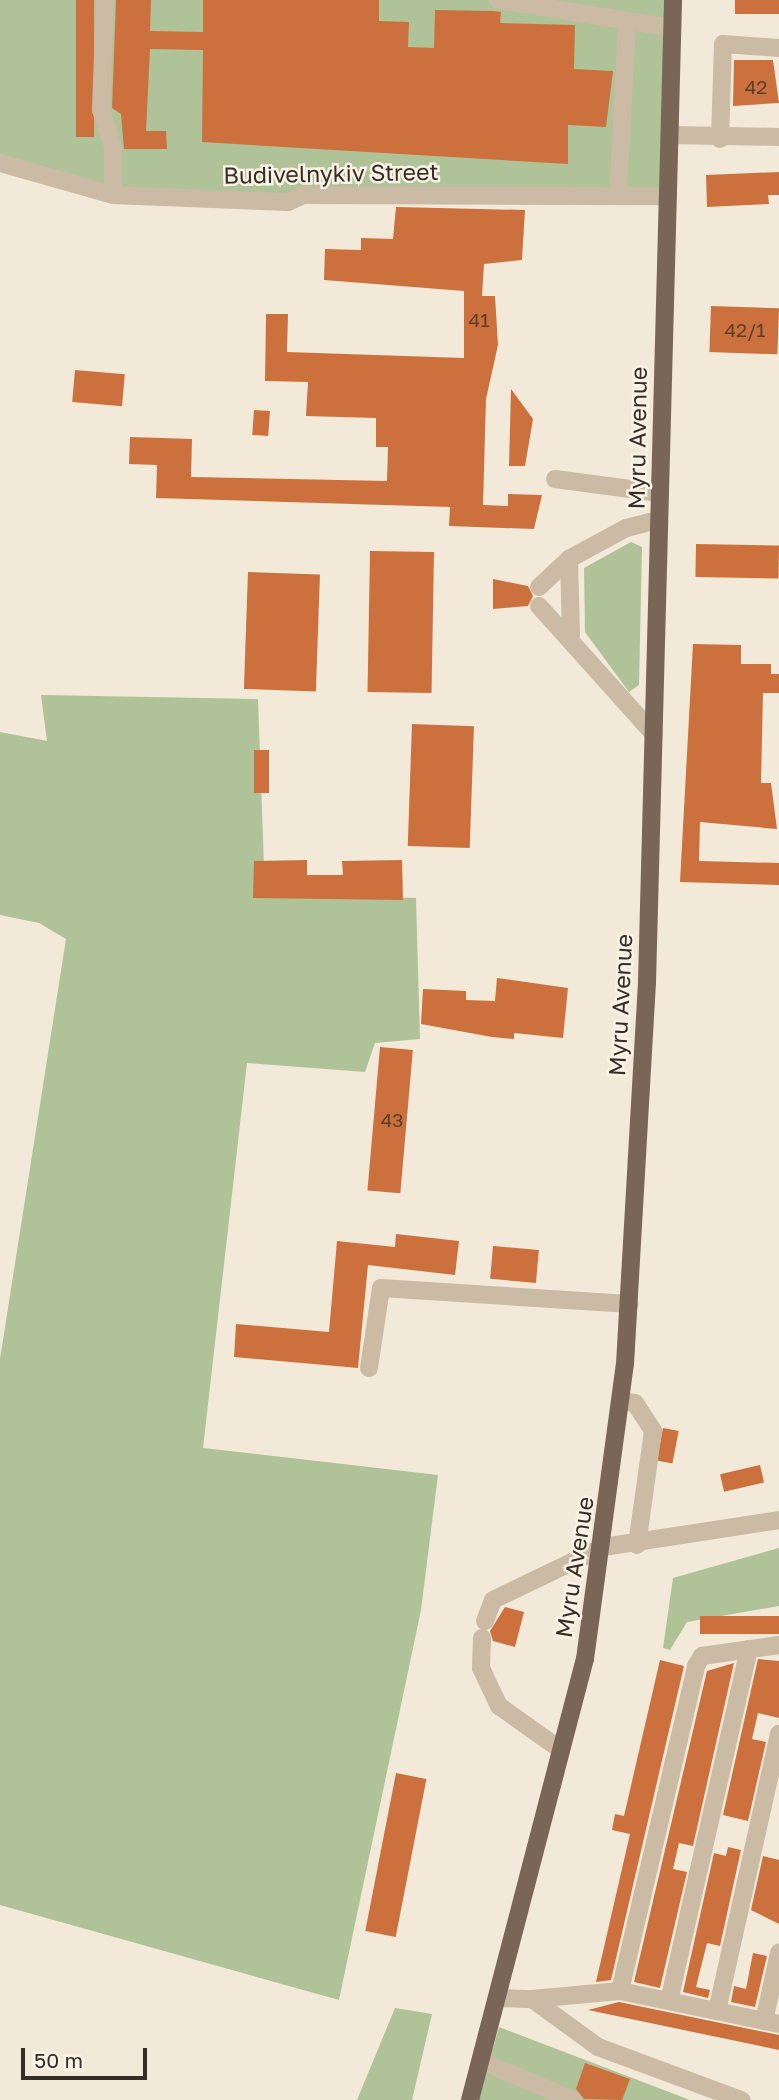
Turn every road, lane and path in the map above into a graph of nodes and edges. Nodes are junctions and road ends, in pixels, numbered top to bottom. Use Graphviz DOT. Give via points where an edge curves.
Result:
graph roads {
  1 [pos="105,0"];
  2 [pos="498,0"];
  3 [pos="673,0"];
  4 [pos="627,25"];
  5 [pos="672,28"];
  6 [pos="779,48"];
  7 [pos="670,135"];
  8 [pos="779,138"];
  9 [pos="720,139"];
  10 [pos="0,163"];
  11 [pos="113,195"];
  12 [pos="618,196"];
  13 [pos="668,196"];
  14 [pos="555,479"];
  15 [pos="660,493"];
  16 [pos="659,520"];
  17 [pos="569,559"];
  18 [pos="539,587"];
  19 [pos="539,606"];
  20 [pos="571,636"];
  21 [pos="654,734"];
  22 [pos="629,1304"];
  23 [pos="369,1368"];
  24 [pos="621,1401"];
  25 [pos="779,1520"];
  26 [pos="637,1545"];
  27 [pos="603,1547"];
  28 [pos="779,1645"];
  29 [pos="749,1649"];
  30 [pos="779,1734"];
  31 [pos="561,1750"];
  32 [pos="779,1953"];
  33 [pos="620,1991"];
  34 [pos="499,1998"];
  35 [pos="533,1999"];
  36 [pos="669,2001"];
  37 [pos="717,2011"];
  38 [pos="771,2022"];
  39 [pos="481,2062"];
  40 [pos="470,2100"];
  41 [pos="573,2100"];
  42 [pos="741,2100"];
  1 -- 11 [label="street" via="101,110 113,148"];
  2 -- 4 [label="street"];
  3 -- 5 [label="main road, Myru Avenue"];
  4 -- 5 [label="street"];
  4 -- 12 [label="street"];
  5 -- 7 [label="main road, Myru Avenue"];
  6 -- 9 [label="street" via="723,44"];
  7 -- 9 [label="street"];
  7 -- 13 [label="main road, Myru Avenue"];
  8 -- 9 [label="street"];
  10 -- 11 [label="street, Budivelnykiv Street"];
  11 -- 12 [label="street, Budivelnykiv Street" via="288,202 303,195"];
  12 -- 13 [label="street, Budivelnykiv Street"];
  13 -- 15 [label="main road, Myru Avenue"];
  14 -- 15 [label="street"];
  15 -- 16 [label="main road, Myru Avenue"];
  16 -- 17 [label="street" via="626,528"];
  16 -- 21 [label="main road, Myru Avenue"];
  17 -- 18 [label="street"];
  17 -- 20 [label="street"];
  19 -- 20 [label="street"];
  20 -- 21 [label="street"];
  21 -- 22 [label="main road, Myru Avenue"];
  22 -- 23 [label="street" via="381,1288"];
  22 -- 24 [label="main road, Myru Avenue"];
  24 -- 26 [label="street" via="635,1403 653,1431"];
  24 -- 27 [label="main road, Myru Avenue"];
  25 -- 26 [label="street"];
  26 -- 27 [label="street"];
  27 -- 31 [label="main road, Myru Avenue"];
  27 -- 31 [label="street" via="493,1600 484,1630 481,1668 499,1706"];
  28 -- 29 [label="street"];
  29 -- 33 [label="street" via="702,1656 696,1666"];
  29 -- 36 [label="street"];
  30 -- 37 [label="street"];
  31 -- 34 [label="main road, Myru Avenue"];
  32 -- 38 [label="street"];
  33 -- 35 [label="street"];
  33 -- 36 [label="street"];
  34 -- 35 [label="street"];
  34 -- 39 [label="main road, Myru Avenue"];
  35 -- 42 [label="street" via="598,2047"];
  36 -- 37 [label="street"];
  37 -- 38 [label="street"];
  39 -- 40 [label="main road, Myru Avenue"];
  39 -- 41 [label="street"];
}
